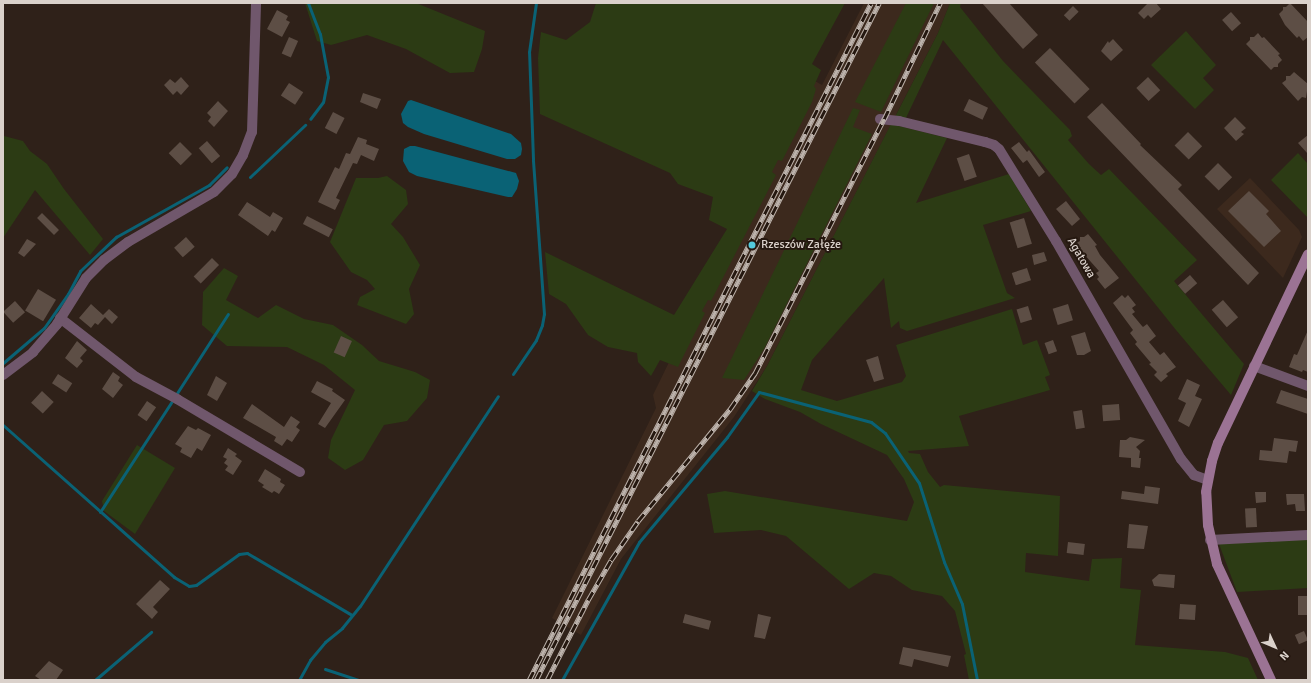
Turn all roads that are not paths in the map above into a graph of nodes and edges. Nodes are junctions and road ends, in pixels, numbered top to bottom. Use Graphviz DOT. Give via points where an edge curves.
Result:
graph roads {
  1 [pos="256,3"];
  2 [pos="880,119"];
  3 [pos="1308,254"];
  4 [pos="60,318"];
  5 [pos="1254,366"];
  6 [pos="3,375"];
  7 [pos="1308,386"];
  8 [pos="300,472"];
  9 [pos="1208,480"];
  10 [pos="1308,535"];
  11 [pos="1210,540"];
  12 [pos="1271,680"];
  1 -- 4 [label="street" via="252,132 232,174 214,192 128,242 104,260 86,278"];
  2 -- 9 [label="street, Agatowa" via="994,144 1000,149 1181,459 1194,475"];
  3 -- 5 [label="street"];
  4 -- 6 [label="street" via="34,352"];
  4 -- 8 [label="street" via="136,377"];
  5 -- 7 [label="street"];
  5 -- 9 [label="street" via="1218,443"];
  9 -- 11 [label="street" via="1206,504"];
  10 -- 11 [label="street"];
  11 -- 12 [label="street" via="1225,585"];
}
